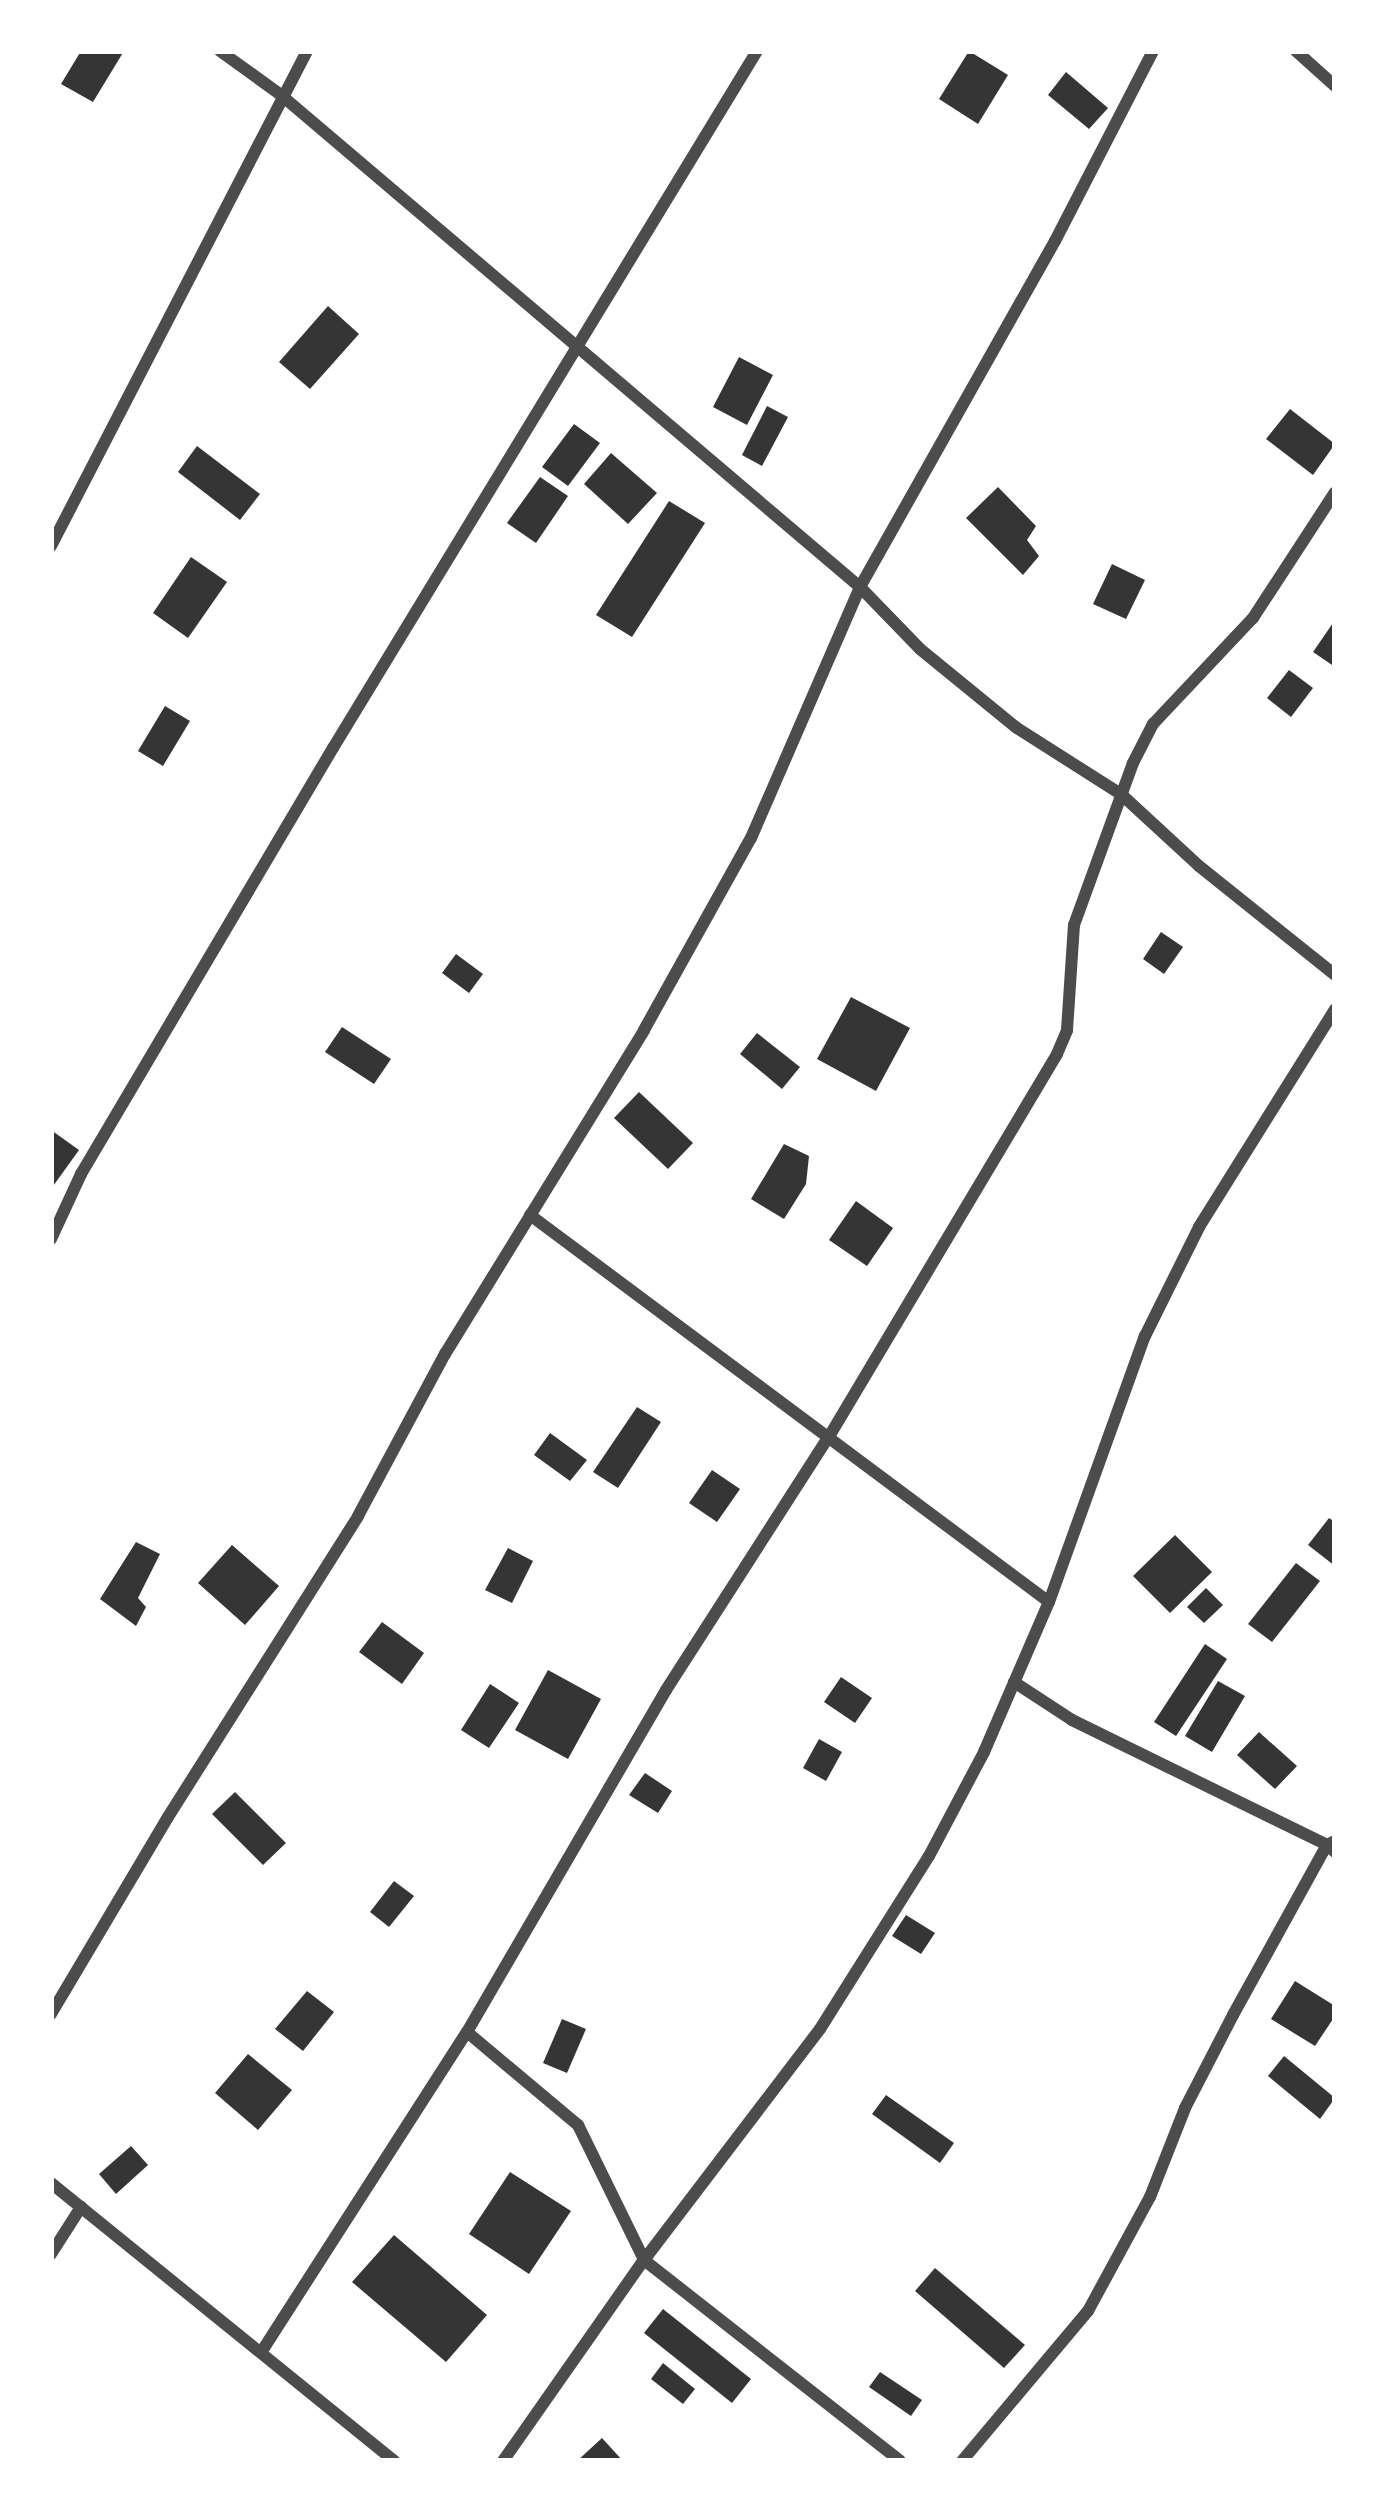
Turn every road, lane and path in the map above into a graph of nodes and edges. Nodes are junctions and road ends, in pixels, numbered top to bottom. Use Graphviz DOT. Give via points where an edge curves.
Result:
graph roads {
  1 [pos="220,51"];
  2 [pos="307,51"];
  3 [pos="758,51"];
  4 [pos="1153,51"];
  5 [pos="1296,51"];
  6 [pos="1335,86"];
  7 [pos="281,95"];
  8 [pos="577,349"];
  9 [pos="1335,492"];
  10 [pos="51,546"];
  11 [pos="860,586"];
  12 [pos="1123,796"];
  13 [pos="1335,975"];
  14 [pos="1335,1009"];
  15 [pos="530,1215"];
  16 [pos="51,1239"];
  17 [pos="830,1435"];
  18 [pos="1049,1602"];
  19 [pos="1014,1682"];
  20 [pos="1332,1846"];
  21 [pos="51,2014"];
  22 [pos="466,2032"];
  23 [pos="51,2183"];
  24 [pos="82,2207"];
  25 [pos="51,2254"];
  26 [pos="644,2260"];
  27 [pos="262,2351"];
  28 [pos="394,2461"];
  29 [pos="503,2461"];
  30 [pos="900,2461"];
  31 [pos="962,2461"];
  1 -- 7 [label="street"];
  2 -- 7 [label="street"];
  3 -- 8 [label="street"];
  4 -- 11 [label="street"];
  5 -- 6 [label="street"];
  7 -- 8 [label="street"];
  7 -- 10 [label="street"];
  8 -- 11 [label="street"];
  8 -- 16 [label="street" via="81,1174"];
  9 -- 12 [label="street" via="1253,617 1153,724"];
  11 -- 12 [label="street" via="920,650 1001,715"];
  11 -- 15 [label="street" via="751,838"];
  12 -- 13 [label="street"];
  12 -- 17 [label="street" via="1074,926 1067,1030 1057,1054"];
  14 -- 18 [label="street" via="1199,1227 1145,1336"];
  15 -- 17 [label="street"];
  15 -- 21 [label="street" via="358,1516"];
  17 -- 18 [label="street"];
  17 -- 22 [label="street" via="666,1690"];
  18 -- 19 [label="street"];
  19 -- 20 [label="street" via="1072,1720"];
  19 -- 26 [label="street" via="928,1856 820,2030"];
  20 -- 31 [label="street" via="1185,2108 1150,2197 1088,2311"];
  22 -- 26 [label="street" via="578,2125"];
  22 -- 27 [label="street"];
  23 -- 24 [label="street"];
  24 -- 25 [label="street"];
  24 -- 27 [label="street"];
  26 -- 29 [label="street"];
  26 -- 30 [label="street"];
  27 -- 28 [label="street"];
}
